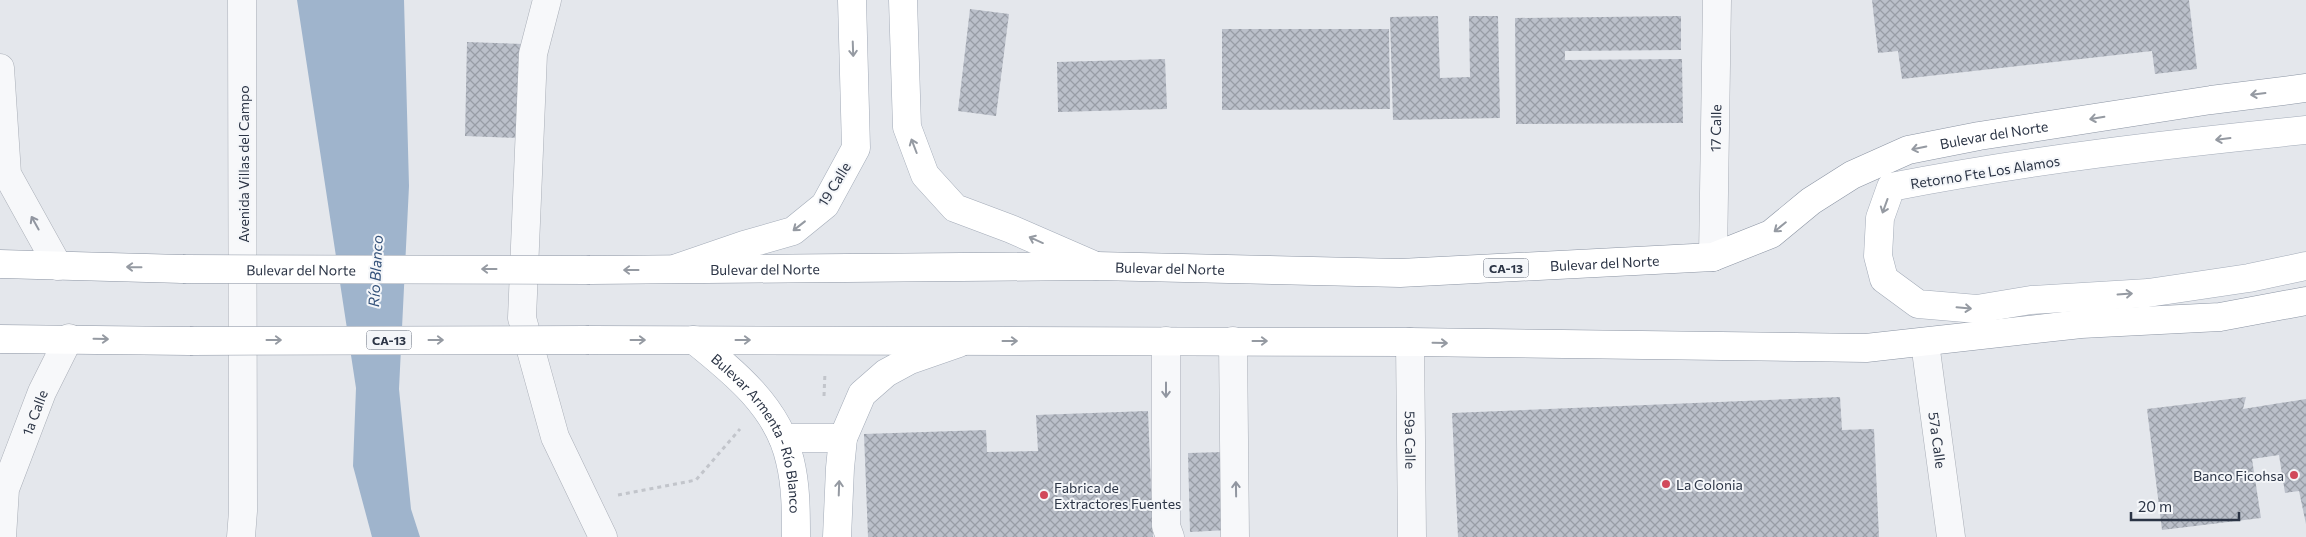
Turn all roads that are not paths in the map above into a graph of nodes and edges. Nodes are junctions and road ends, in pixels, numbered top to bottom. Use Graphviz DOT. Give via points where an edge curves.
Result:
graph roads {
  1 [pos="242,0"];
  2 [pos="547,0"];
  3 [pos="852,0"];
  4 [pos="903,0"];
  5 [pos="1717,0"];
  6 [pos="0,68"];
  7 [pos="2306,88"];
  8 [pos="2306,130"];
  9 [pos="4,180"];
  10 [pos="1713,257"];
  11 [pos="0,264"];
  12 [pos="58,266"];
  13 [pos="1096,266"];
  14 [pos="2306,266"];
  15 [pos="672,270"];
  16 [pos="2306,301"];
  17 [pos="69,338"];
  18 [pos="0,339"];
  19 [pos="694,340"];
  20 [pos="968,341"];
  21 [pos="1166,341"];
  22 [pos="1233,341"];
  23 [pos="1410,342"];
  24 [pos="1925,342"];
  25 [pos="784,438"];
  26 [pos="843,438"];
  27 [pos="2,482"];
  28 [pos="2,537"];
  29 [pos="241,537"];
  30 [pos="603,537"];
  31 [pos="796,537"];
  32 [pos="837,537"];
  33 [pos="1170,537"];
  34 [pos="1235,537"];
  35 [pos="1412,537"];
  36 [pos="1951,537"];
  1 -- 29 [label="street, Avenida Villas del Campo"];
  2 -- 30 [label="street" via="533,54 522,318 555,437"];
  3 -- 15 [label="main road, 19 Calle, one-way" via="856,148 825,205 793,231"];
  13 -- 4 [label="main road, one-way" via="955,208 925,175 907,127"];
  5 -- 10 [label="street, 17 Calle"];
  6 -- 9 [label="street"];
  7 -- 10 [label="main road, Bulevar del Norte / CA-13, one-way" via="1979,136 1908,150 1852,175 1811,201 1771,234"];
  8 -- 14 [label="main road, Retorno Fte Los Alamos, one-way" via="2041,162 1892,187 1880,218 1878,256 1884,279 1918,304 1977,309 2031,300 2148,293"];
  12 -- 9 [label="street, one-way"];
  10 -- 13 [label="main road, Bulevar del Norte / CA-13" via="1400,273"];
  11 -- 12 [label="main road, Bulevar del Norte / CA-13"];
  15 -- 12 [label="main road, Bulevar del Norte / CA-13, one-way, bridge"];
  13 -- 15 [label="main road, Bulevar del Norte / CA-13"];
  16 -- 24 [label="main road, CA-13" via="2220,317 2081,324"];
  17 -- 18 [label="main road, CA-13"];
  17 -- 19 [label="main road, CA-13, one-way, bridge"];
  17 -- 27 [label="street, 1a Calle"];
  19 -- 20 [label="main road, CA-13, one-way"];
  19 -- 25 [label="main road, Bulevar Armenta - Río Blanco" via="748,386"];
  20 -- 21 [label="main road, CA-13, one-way"];
  20 -- 26 [label="main road" via="910,360 886,373 862,394"];
  21 -- 22 [label="main road, CA-13"];
  21 -- 33 [label="street, one-way" via="1166,526"];
  22 -- 23 [label="main road, CA-13, one-way"];
  34 -- 22 [label="street, one-way"];
  23 -- 24 [label="main road, CA-13, one-way" via="1866,348"];
  23 -- 35 [label="street, 59a Calle"];
  24 -- 36 [label="street, 57a Calle"];
  25 -- 26 [label="main road"];
  25 -- 31 [label="main road, Bulevar Armenta - Río Blanco" via="791,461"];
  32 -- 26 [label="main road, one-way"];
  27 -- 28 [label="street, 1a Calle"];
}
